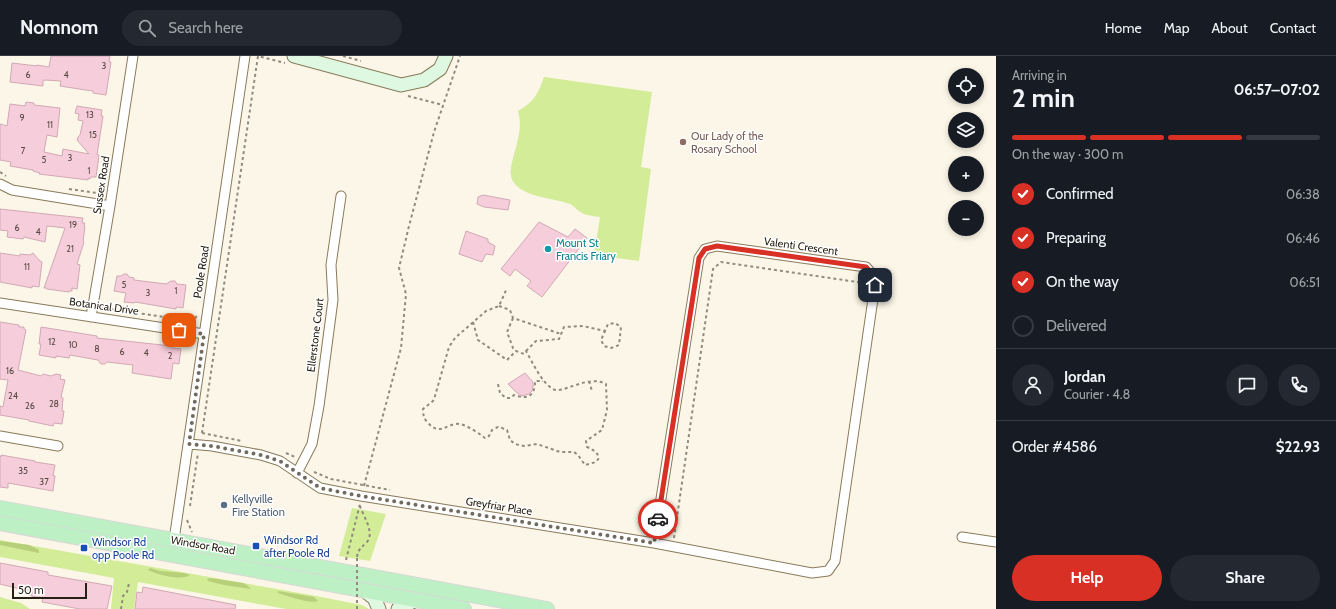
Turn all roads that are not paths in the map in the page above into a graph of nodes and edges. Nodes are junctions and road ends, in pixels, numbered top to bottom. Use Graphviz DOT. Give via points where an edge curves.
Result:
graph roads {
  1 [pos="132,56"];
  2 [pos="245,56"];
  3 [pos="446,56"];
  4 [pos="291,60"];
  5 [pos="0,184"];
  6 [pos="342,196"];
  7 [pos="110,206"];
  8 [pos="0,303"];
  9 [pos="91,317"];
  10 [pos="204,334"];
  11 [pos="0,436"];
  12 [pos="189,444"];
  13 [pos="58,446"];
  14 [pos="297,473"];
  15 [pos="0,508"];
  16 [pos="0,523"];
  17 [pos="962,538"];
  18 [pos="174,540"];
  19 [pos="996,542"];
  20 [pos="654,543"];
  21 [pos="812,573"];
  22 [pos="365,591"];
  23 [pos="416,600"];
  24 [pos="379,609"];
  25 [pos="398,609"];
  26 [pos="464,609"];
  27 [pos="547,609"];
  1 -- 7 [label="street, Sussex Road"];
  2 -- 10 [label="street, Poole Road"];
  3 -- 4 [label="street" via="440,69 424,80 401,85"];
  5 -- 7 [label="street" via="12,190"];
  6 -- 14 [label="street, Ellerstone Court" via="331,265 333,300 319,406 312,444"];
  7 -- 9 [label="street, Sussex Road"];
  8 -- 9 [label="street, Botanical Drive"];
  9 -- 10 [label="street, Botanical Drive"];
  10 -- 12 [label="street, Poole Road"];
  11 -- 13 [label="street"];
  12 -- 14 [label="street, Greyfriar Place" via="261,455 280,461"];
  12 -- 18 [label="street, Poole Road"];
  14 -- 20 [label="street, Greyfriar Place" via="320,488 360,500"];
  15 -- 18 [label="main road, Windsor Road"];
  16 -- 22 [label="main road, Windsor Road"];
  17 -- 19 [label="street"];
  18 -- 27 [label="main road, Windsor Road"];
  20 -- 21 [label="street, Greyfriar Place"];
  20 -- 21 [label="street, Valenti Crescent" via="699,258 705,249 717,246 866,267 874,276 875,285 835,562 828,571"];
  22 -- 23 [label="main road, Windsor Road"];
  22 -- 24 [label="street" via="374,598"];
  23 -- 25 [label="street"];
  23 -- 26 [label="main road, Windsor Road"];
}
